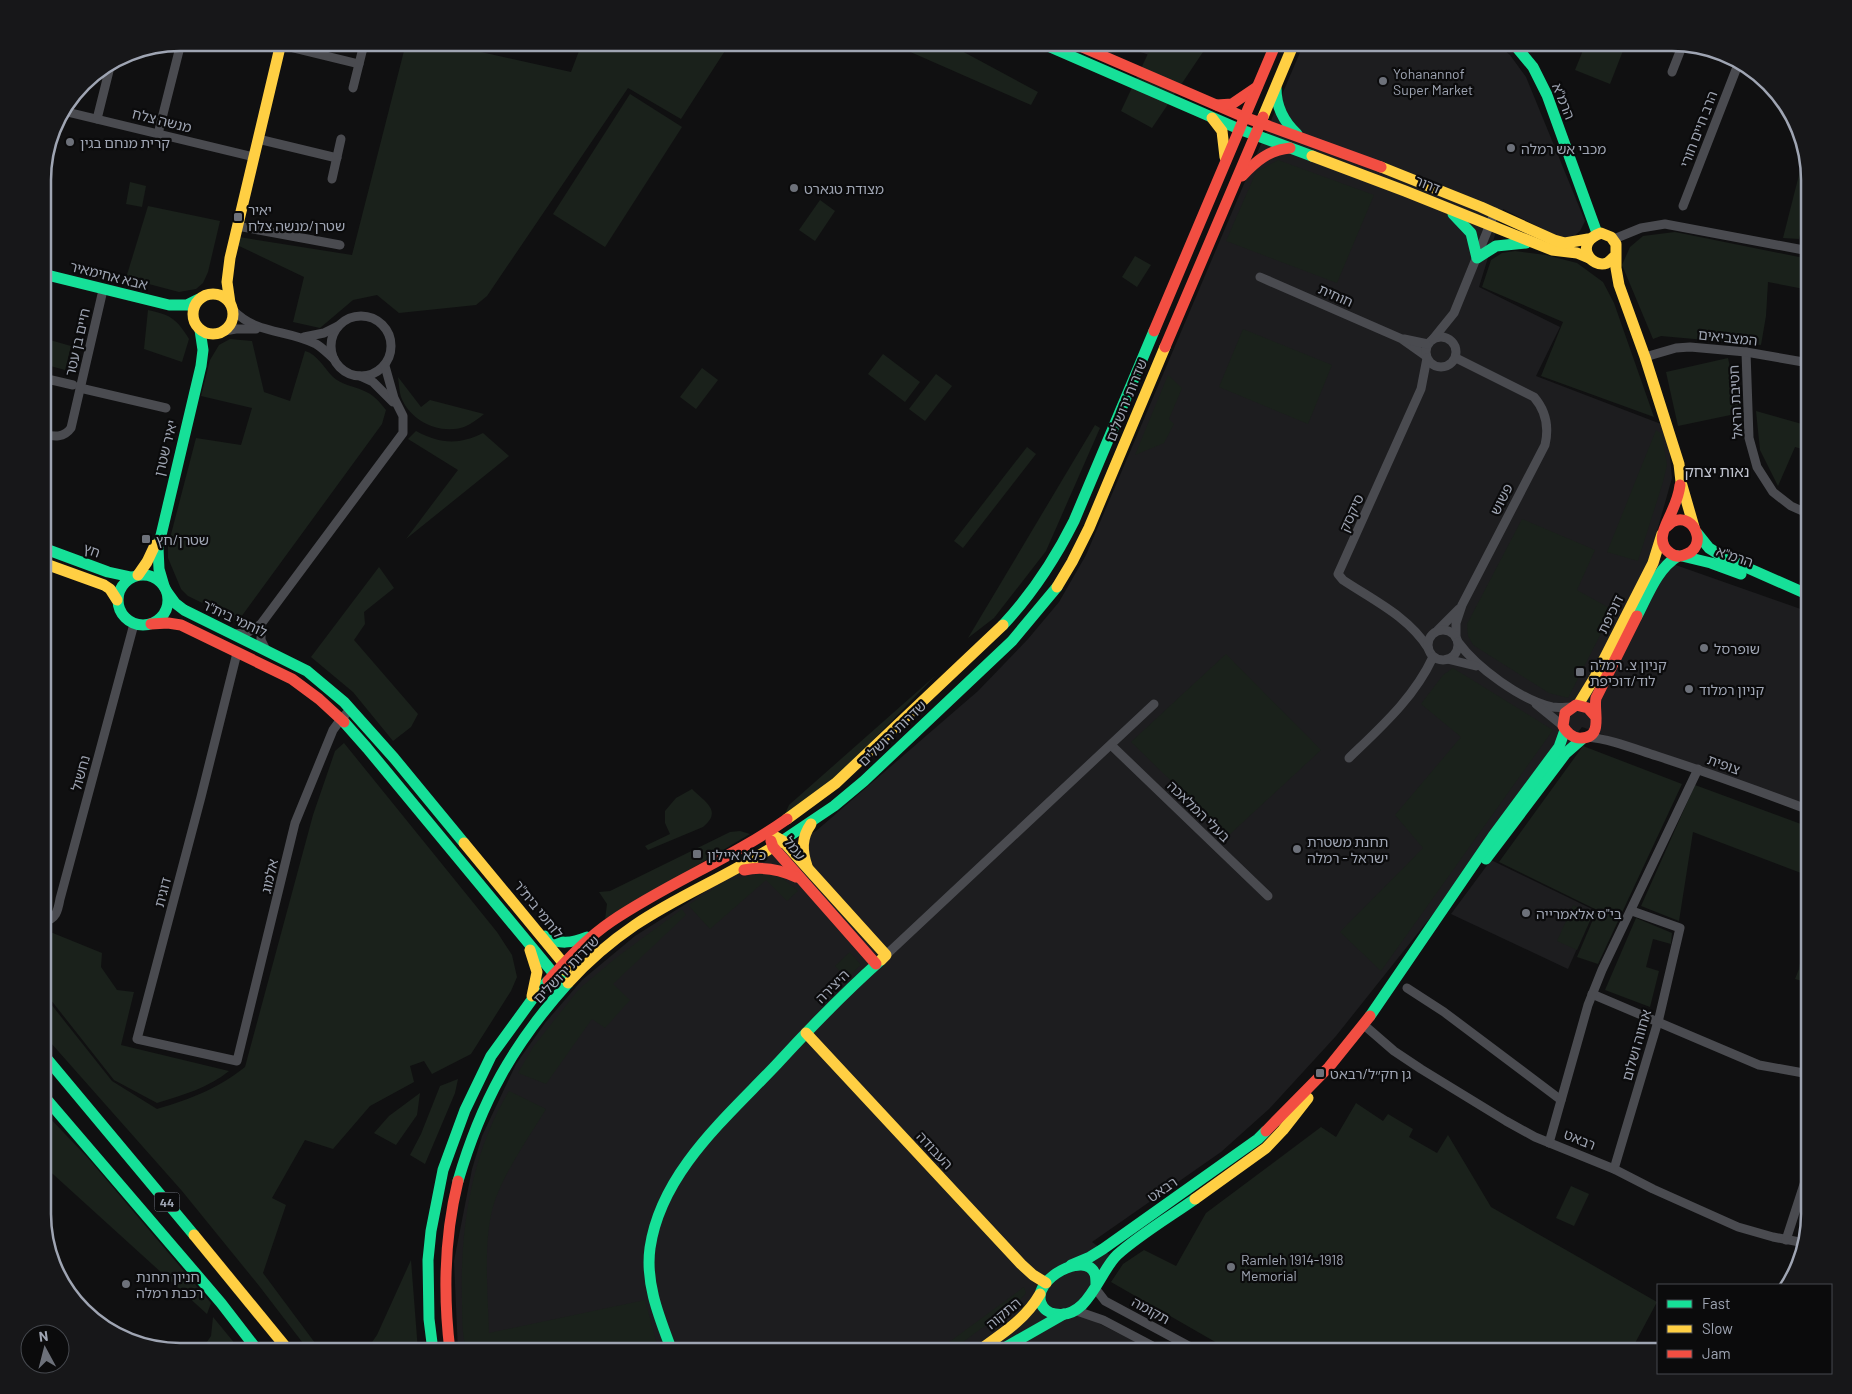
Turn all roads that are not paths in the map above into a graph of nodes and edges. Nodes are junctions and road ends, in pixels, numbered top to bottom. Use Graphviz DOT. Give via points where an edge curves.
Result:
graph roads {
  1 [pos="180,51"];
  2 [pos="279,51"];
  3 [pos="308,51"];
  4 [pos="362,51"];
  5 [pos="1064,51"];
  6 [pos="1091,51"];
  7 [pos="1272,51"];
  8 [pos="1290,51"];
  9 [pos="1520,51"];
  10 [pos="1680,52"];
  11 [pos="359,64"];
  12 [pos="1736,69"];
  13 [pos="1672,72"];
  14 [pos="108,73"];
  15 [pos="1257,87"];
  16 [pos="1276,87"];
  17 [pos="353,88"];
  18 [pos="1211,110"];
  19 [pos="71,113"];
  20 [pos="1244,118"];
  21 [pos="97,119"];
  22 [pos="1261,124"];
  23 [pos="1239,129"];
  24 [pos="158,134"];
  25 [pos="1255,135"];
  26 [pos="1303,138"];
  27 [pos="258,139"];
  28 [pos="341,139"];
  29 [pos="1291,148"];
  30 [pos="254,157"];
  31 [pos="337,158"];
  32 [pos="1225,162"];
  33 [pos="332,179"];
  34 [pos="1236,184"];
  35 [pos="1683,206"];
  36 [pos="1447,208"];
  37 [pos="1495,212"];
  38 [pos="237,226"];
  39 [pos="1490,226"];
  40 [pos="1593,236"];
  41 [pos="1614,240"];
  42 [pos="1533,243"];
  43 [pos="340,245"];
  44 [pos="1801,248"];
  45 [pos="1616,255"];
  46 [pos="230,258"];
  47 [pos="1477,258"];
  48 [pos="1591,260"];
  49 [pos="52,276"];
  50 [pos="1260,277"];
  51 [pos="1618,285"];
  52 [pos="103,290"];
  53 [pos="202,298"];
  54 [pos="168,305"];
  55 [pos="232,307"];
  56 [pos="1454,313"];
  57 [pos="340,324"];
  58 [pos="197,326"];
  59 [pos="263,329"];
  60 [pos="222,332"];
  61 [pos="301,338"];
  62 [pos="1402,339"];
  63 [pos="1431,341"];
  64 [pos="1454,344"];
  65 [pos="1746,352"];
  66 [pos="1427,357"];
  67 [pos="1645,357"];
  68 [pos="1456,358"];
  69 [pos="334,359"];
  70 [pos="1801,361"];
  71 [pos="201,366"];
  72 [pos="385,366"];
  73 [pos="1444,368"];
  74 [pos="360,376"];
  75 [pos="52,380"];
  76 [pos="77,386"];
  77 [pos="1421,389"];
  78 [pos="398,407"];
  79 [pos="166,408"];
  80 [pos="52,436"];
  81 [pos="1681,482"];
  82 [pos="1801,510"];
  83 [pos="1696,530"];
  84 [pos="1664,531"];
  85 [pos="159,536"];
  86 [pos="52,551"];
  87 [pos="1680,556"];
  88 [pos="52,566"];
  89 [pos="134,576"];
  90 [pos="1778,583"];
  91 [pos="166,589"];
  92 [pos="1801,592"];
  93 [pos="117,600"];
  94 [pos="1462,605"];
  95 [pos="1404,620"];
  96 [pos="134,624"];
  97 [pos="151,624"];
  98 [pos="261,624"];
  99 [pos="1436,631"];
  100 [pos="232,634"];
  101 [pos="1457,640"];
  102 [pos="1428,648"];
  103 [pos="266,650"];
  104 [pos="238,653"];
  105 [pos="1433,656"];
  106 [pos="1447,659"];
  107 [pos="1481,668"];
  108 [pos="1528,697"];
  109 [pos="1154,704"];
  110 [pos="1575,706"];
  111 [pos="352,709"];
  112 [pos="341,719"];
  113 [pos="1596,720"];
  114 [pos="1564,728"];
  115 [pos="1584,738"];
  116 [pos="1111,745"];
  117 [pos="1628,746"];
  118 [pos="1349,758"];
  119 [pos="1698,769"];
  120 [pos="1801,807"];
  121 [pos="813,821"];
  122 [pos="768,832"];
  123 [pos="783,841"];
  124 [pos="773,847"];
  125 [pos="808,868"];
  126 [pos="722,877"];
  127 [pos="801,879"];
  128 [pos="1268,896"];
  129 [pos="1446,907"];
  130 [pos="1632,910"];
  131 [pos="52,919"];
  132 [pos="536,929"];
  133 [pos="594,935"];
  134 [pos="523,937"];
  135 [pos="886,955"];
  136 [pos="564,964"];
  137 [pos="876,964"];
  138 [pos="554,974"];
  139 [pos="569,983"];
  140 [pos="1408,988"];
  141 [pos="1592,994"];
  142 [pos="520,1015"];
  143 [pos="1657,1022"];
  144 [pos="1364,1025"];
  145 [pos="806,1034"];
  146 [pos="237,1060"];
  147 [pos="52,1065"];
  148 [pos="1329,1067"];
  149 [pos="1801,1072"];
  150 [pos="1561,1100"];
  151 [pos="52,1106"];
  152 [pos="1549,1143"];
  153 [pos="1614,1169"];
  154 [pos="1801,1196"];
  155 [pos="1786,1240"];
  156 [pos="1797,1242"];
  157 [pos="1071,1265"];
  158 [pos="1044,1287"];
  159 [pos="1096,1287"];
  160 [pos="1070,1311"];
  161 [pos="251,1343"];
  162 [pos="282,1343"];
  163 [pos="432,1343"];
  164 [pos="449,1343"];
  165 [pos="669,1343"];
  166 [pos="991,1343"];
  167 [pos="1013,1343"];
  168 [pos="1145,1343"];
  169 [pos="1182,1343"];
  1 -- 24 [label="street"];
  2 -- 27 [label="main road"];
  3 -- 11 [label="street"];
  4 -- 11 [label="street"];
  5 -- 18 [label="main road"];
  6 -- 18 [label="main road"];
  7 -- 15 [label="main road, שדרות ירושלים"];
  8 -- 16 [label="main road, שדרות ירושלים"];
  9 -- 40 [label="main road, הרמ\"א" via="1547,95"];
  10 -- 13 [label="street"];
  11 -- 17 [label="street"];
  12 -- 35 [label="street, הרב חיים חורי"];
  14 -- 21 [label="street"];
  15 -- 18 [label="main road" via="1232,104"];
  15 -- 20 [label="main road, שדרות ירושלים"];
  16 -- 22 [label="main road, שדרות ירושלים"];
  16 -- 26 [label="main road" via="1280,114"];
  18 -- 20 [label="main road, דרור"];
  18 -- 23 [label="main road, דרור"];
  18 -- 32 [label="main road" via="1222,132"];
  19 -- 21 [label="street, מנשה צלח"];
  20 -- 22 [label="main road, דרור"];
  20 -- 23 [label="main road, שדרות ירושלים"];
  21 -- 24 [label="street, מנשה צלח"];
  22 -- 25 [label="main road, שדרות ירושלים"];
  22 -- 26 [label="main road, דרור"];
  23 -- 25 [label="main road, דרור"];
  23 -- 32 [label="main road, שדרות ירושלים"];
  24 -- 30 [label="street, מנשה צלח"];
  25 -- 29 [label="main road, דרור"];
  25 -- 34 [label="main road, שדרות ירושלים"];
  26 -- 37 [label="main road, דרור"];
  27 -- 30 [label="main road"];
  27 -- 31 [label="street"];
  28 -- 31 [label="street"];
  29 -- 34 [label="main road" via="1265,154"];
  29 -- 36 [label="main road, דרור"];
  30 -- 38 [label="main road"];
  31 -- 33 [label="street"];
  32 -- 122 [label="main road, שדרות ירושלים" via="1085,496 1047,572 992,636 859,762 836,783"];
  34 -- 121 [label="main road, שדרות ירושלים" via="1100,502 1061,581 1004,648 847,796"];
  36 -- 39 [label="main road, דרור"];
  36 -- 47 [label="main road" via="1471,233"];
  37 -- 39 [label="street"];
  37 -- 40 [label="main road, דרור" via="1565,243"];
  38 -- 43 [label="street"];
  38 -- 46 [label="main road"];
  39 -- 42 [label="main road, דרור"];
  39 -- 47 [label="street"];
  40 -- 41 [label="main road" via="1608,234"];
  40 -- 48 [label="main road" via="1586,249"];
  41 -- 44 [label="street" via="1641,228 1665,224"];
  41 -- 45 [label="main road"];
  42 -- 47 [label="main road" via="1496,246"];
  42 -- 48 [label="main road, דרור" via="1552,250 1577,253"];
  45 -- 48 [label="main road" via="1603,264"];
  45 -- 51 [label="main road, הרמ\"א"];
  46 -- 53 [label="main road" via="219,280"];
  46 -- 55 [label="main road" via="227,282"];
  47 -- 56 [label="street"];
  48 -- 51 [label="main road, הרמ\"א"];
  49 -- 52 [label="main road, אבא אחימאיר"];
  50 -- 62 [label="street, חוחית"];
  51 -- 67 [label="main road, הרמ\"א"];
  52 -- 54 [label="main road, אבא אחימאיר"];
  52 -- 76 [label="street, חיים בן עטר"];
  53 -- 54 [label="main road, אבא אחימאיר" via="187,305"];
  53 -- 55 [label="main road" via="216,294"];
  53 -- 58 [label="main road" via="194,308"];
  54 -- 58 [label="main road, אבא אחימאיר"];
  55 -- 59 [label="street" via="241,318"];
  55 -- 60 [label="main road" via="232,322"];
  56 -- 63 [label="street"];
  56 -- 64 [label="street" via="1451,331"];
  57 -- 61 [label="street" via="324,333"];
  57 -- 69 [label="street" via="332,337"];
  57 -- 72 [label="street" via="357,316 372,317 383,324 392,345"];
  58 -- 60 [label="main road" via="208,334"];
  58 -- 71 [label="main road, יאיר שטרן" via="202,350"];
  59 -- 60 [label="street"];
  59 -- 61 [label="street"];
  60 -- 71 [label="main road, יאיר שטרן" via="211,345"];
  61 -- 69 [label="street" via="322,347"];
  62 -- 63 [label="street, חוחית"];
  62 -- 66 [label="street, חוחית"];
  63 -- 64 [label="street" via="1438,337 1447,338"];
  63 -- 66 [label="street"];
  64 -- 68 [label="street"];
  65 -- 67 [label="street, המצביאים" via="1676,348"];
  65 -- 70 [label="street, המצביאים"];
  65 -- 82 [label="street, חטיבת הראל" via="1748,438 1758,467 1773,492"];
  66 -- 73 [label="street" via="1434,366"];
  66 -- 77 [label="street, סיקסק"];
  67 -- 81 [label="main road, הרמ\"א" via="1679,464"];
  68 -- 73 [label="street"];
  68 -- 94 [label="street, פשוש" via="1534,397 1540,403 1548,427 1545,445"];
  69 -- 74 [label="street" via="349,374"];
  71 -- 85 [label="main road, יאיר שטרן"];
  72 -- 74 [label="street" via="374,374"];
  72 -- 78 [label="street"];
  73 -- 77 [label="street, סיקסק" via="1438,370"];
  74 -- 78 [label="street" via="373,382"];
  75 -- 76 [label="street, חיים בן עטר"];
  76 -- 79 [label="street"];
  76 -- 80 [label="street, חיים בן עטר" via="71,428 67,433"];
  77 -- 95 [label="street, סיקסק" via="1338,574"];
  78 -- 98 [label="street" via="404,424 397,443"];
  81 -- 83 [label="main road, הרמ\"א"];
  81 -- 84 [label="main road, הרמ\"א"];
  83 -- 84 [label="main road" via="1685,520 1679,520"];
  83 -- 87 [label="main road" via="1695,548"];
  83 -- 90 [label="main road, הרמ\"א" via="1706,545 1718,554"];
  84 -- 87 [label="main road" via="1664,546"];
  84 -- 110 [label="main road, דוכיפת" via="1652,565 1594,680"];
  85 -- 89 [label="main road, יאיר שטרן" via="148,562"];
  85 -- 91 [label="main road, יאיר שטרן" via="158,558"];
  86 -- 89 [label="main road, חץ" via="108,572"];
  87 -- 90 [label="main road, הרמ\"א"];
  87 -- 113 [label="main road, דוכיפת" via="1668,562 1652,584 1598,695"];
  88 -- 93 [label="main road, חץ" via="104,585"];
  89 -- 91 [label="main road" via="153,576"];
  89 -- 93 [label="main road" via="121,587"];
  90 -- 92 [label="main road, הרמ\"א"];
  91 -- 97 [label="main road" via="167,607"];
  91 -- 100 [label="main road, לוחמי בית\"ר" via="184,610"];
  93 -- 96 [label="main road" via="122,614"];
  94 -- 99 [label="street, פשוש"];
  94 -- 101 [label="street, פשוש" via="1456,623"];
  95 -- 99 [label="street, סיקסק"];
  95 -- 102 [label="street, סיקסק"];
  96 -- 97 [label="main road"];
  96 -- 131 [label="street, נחשול" via="58,912"];
  97 -- 104 [label="main road" via="174,624"];
  98 -- 100 [label="street" via="246,633"];
  98 -- 103 [label="street" via="261,640"];
  99 -- 101 [label="street" via="1446,630"];
  99 -- 102 [label="street" via="1429,638"];
  100 -- 103 [label="main road, לוחמי בית\"ר"];
  101 -- 106 [label="street" via="1454,654"];
  101 -- 107 [label="street"];
  102 -- 105 [label="street"];
  103 -- 111 [label="main road, לוחמי בית\"ר" via="307,671"];
  104 -- 112 [label="main road" via="299,683"];
  104 -- 146 [label="street, דוגית" via="136,1039"];
  105 -- 106 [label="street"];
  105 -- 118 [label="street" via="1425,675 1399,709"];
  106 -- 107 [label="street"];
  107 -- 108 [label="street"];
  108 -- 110 [label="street" via="1554,707"];
  108 -- 114 [label="street"];
  109 -- 116 [label="street, היצירה"];
  110 -- 113 [label="main road" via="1591,709"];
  110 -- 114 [label="main road" via="1564,717"];
  111 -- 112 [label="street, אלמוג"];
  111 -- 132 [label="main road, לוחמי בית\"ר"];
  112 -- 134 [label="main road"];
  112 -- 146 [label="street, אלמוג" via="332,730 295,823"];
  113 -- 115 [label="main road" via="1594,731"];
  113 -- 117 [label="street, צופית" via="1603,732"];
  114 -- 115 [label="main road" via="1572,737"];
  114 -- 129 [label="main road, רבאט" via="1559,747 1493,836"];
  115 -- 117 [label="street, צופית" via="1598,738"];
  115 -- 129 [label="main road, רבאט" via="1566,753 1501,841"];
  116 -- 128 [label="street, בעלי המלאכה"];
  116 -- 135 [label="street, היצירה"];
  117 -- 119 [label="street, צופית"];
  119 -- 120 [label="street, צופית"];
  119 -- 130 [label="street"];
  121 -- 123 [label="main road, שדרות ירושלים"];
  121 -- 125 [label="main road" via="803,837"];
  122 -- 123 [label="main road, עמל"];
  122 -- 124 [label="main road, עמל"];
  122 -- 133 [label="main road, שדרות ירושלים" via="636,906"];
  123 -- 124 [label="main road, שדרות ירושלים"];
  123 -- 125 [label="main road, עמל"];
  124 -- 126 [label="main road, שדרות ירושלים"];
  124 -- 127 [label="main road, עמל"];
  125 -- 135 [label="main road, עמל"];
  126 -- 127 [label="main road" via="764,866 784,870"];
  126 -- 139 [label="main road, שדרות ירושלים" via="620,936"];
  127 -- 137 [label="main road, עמל"];
  129 -- 144 [label="main road, רבאט"];
  130 -- 141 [label="street"];
  130 -- 143 [label="street, אחווה ושלום" via="1680,928"];
  132 -- 133 [label="main road" via="557,943 574,942"];
  132 -- 136 [label="main road, לוחמי בית\"ר"];
  133 -- 136 [label="main road, שדרות ירושלים"];
  134 -- 138 [label="main road"];
  134 -- 142 [label="main road" via="537,972 531,999"];
  135 -- 137 [label="main road, היצירה"];
  136 -- 138 [label="main road, שדרות ירושלים"];
  136 -- 139 [label="main road, לוחמי בית\"ר"];
  137 -- 145 [label="main road, היצירה"];
  138 -- 139 [label="main road"];
  138 -- 142 [label="main road, שדרות ירושלים"];
  139 -- 164 [label="main road, שדרות ירושלים" via="505,1065 481,1116 460,1174 445,1261 444,1293"];
  140 -- 150 [label="street"];
  141 -- 143 [label="street"];
  141 -- 150 [label="street"];
  142 -- 163 [label="main road, שדרות ירושלים" via="500,1041 480,1079 443,1170 428,1260"];
  143 -- 149 [label="street" via="1759,1065"];
  143 -- 153 [label="street, אחווה ושלום"];
  144 -- 148 [label="main road, רבאט"];
  144 -- 152 [label="street, רבאט" via="1421,1069"];
  145 -- 158 [label="main road, העבודה"];
  145 -- 165 [label="main road, היצירה" via="684,1168 661,1210 654,1226 649,1268 655,1301"];
  147 -- 162 [label="main road, 44"];
  148 -- 157 [label="main road, רבאט" via="1258,1139 1107,1246"];
  148 -- 159 [label="main road, רבאט" via="1279,1137 1119,1253 1104,1270"];
  150 -- 152 [label="street"];
  151 -- 161 [label="main road, 44" via="221,1303"];
  152 -- 153 [label="street, רבאט"];
  153 -- 155 [label="street, רבאט" via="1738,1227"];
  154 -- 155 [label="street"];
  155 -- 156 [label="street, רבאט"];
  157 -- 158 [label="main road" via="1057,1272"];
  157 -- 159 [label="main road" via="1092,1269"];
  158 -- 160 [label="main road" via="1040,1301 1044,1309 1055,1314"];
  158 -- 166 [label="main road, התקוה" via="1022,1321"];
  159 -- 160 [label="main road" via="1087,1300"];
  159 -- 169 [label="street, תקומה" via="1106,1301"];
  160 -- 167 [label="main road, התקוה"];
  160 -- 168 [label="street" via="1103,1320"];
}
